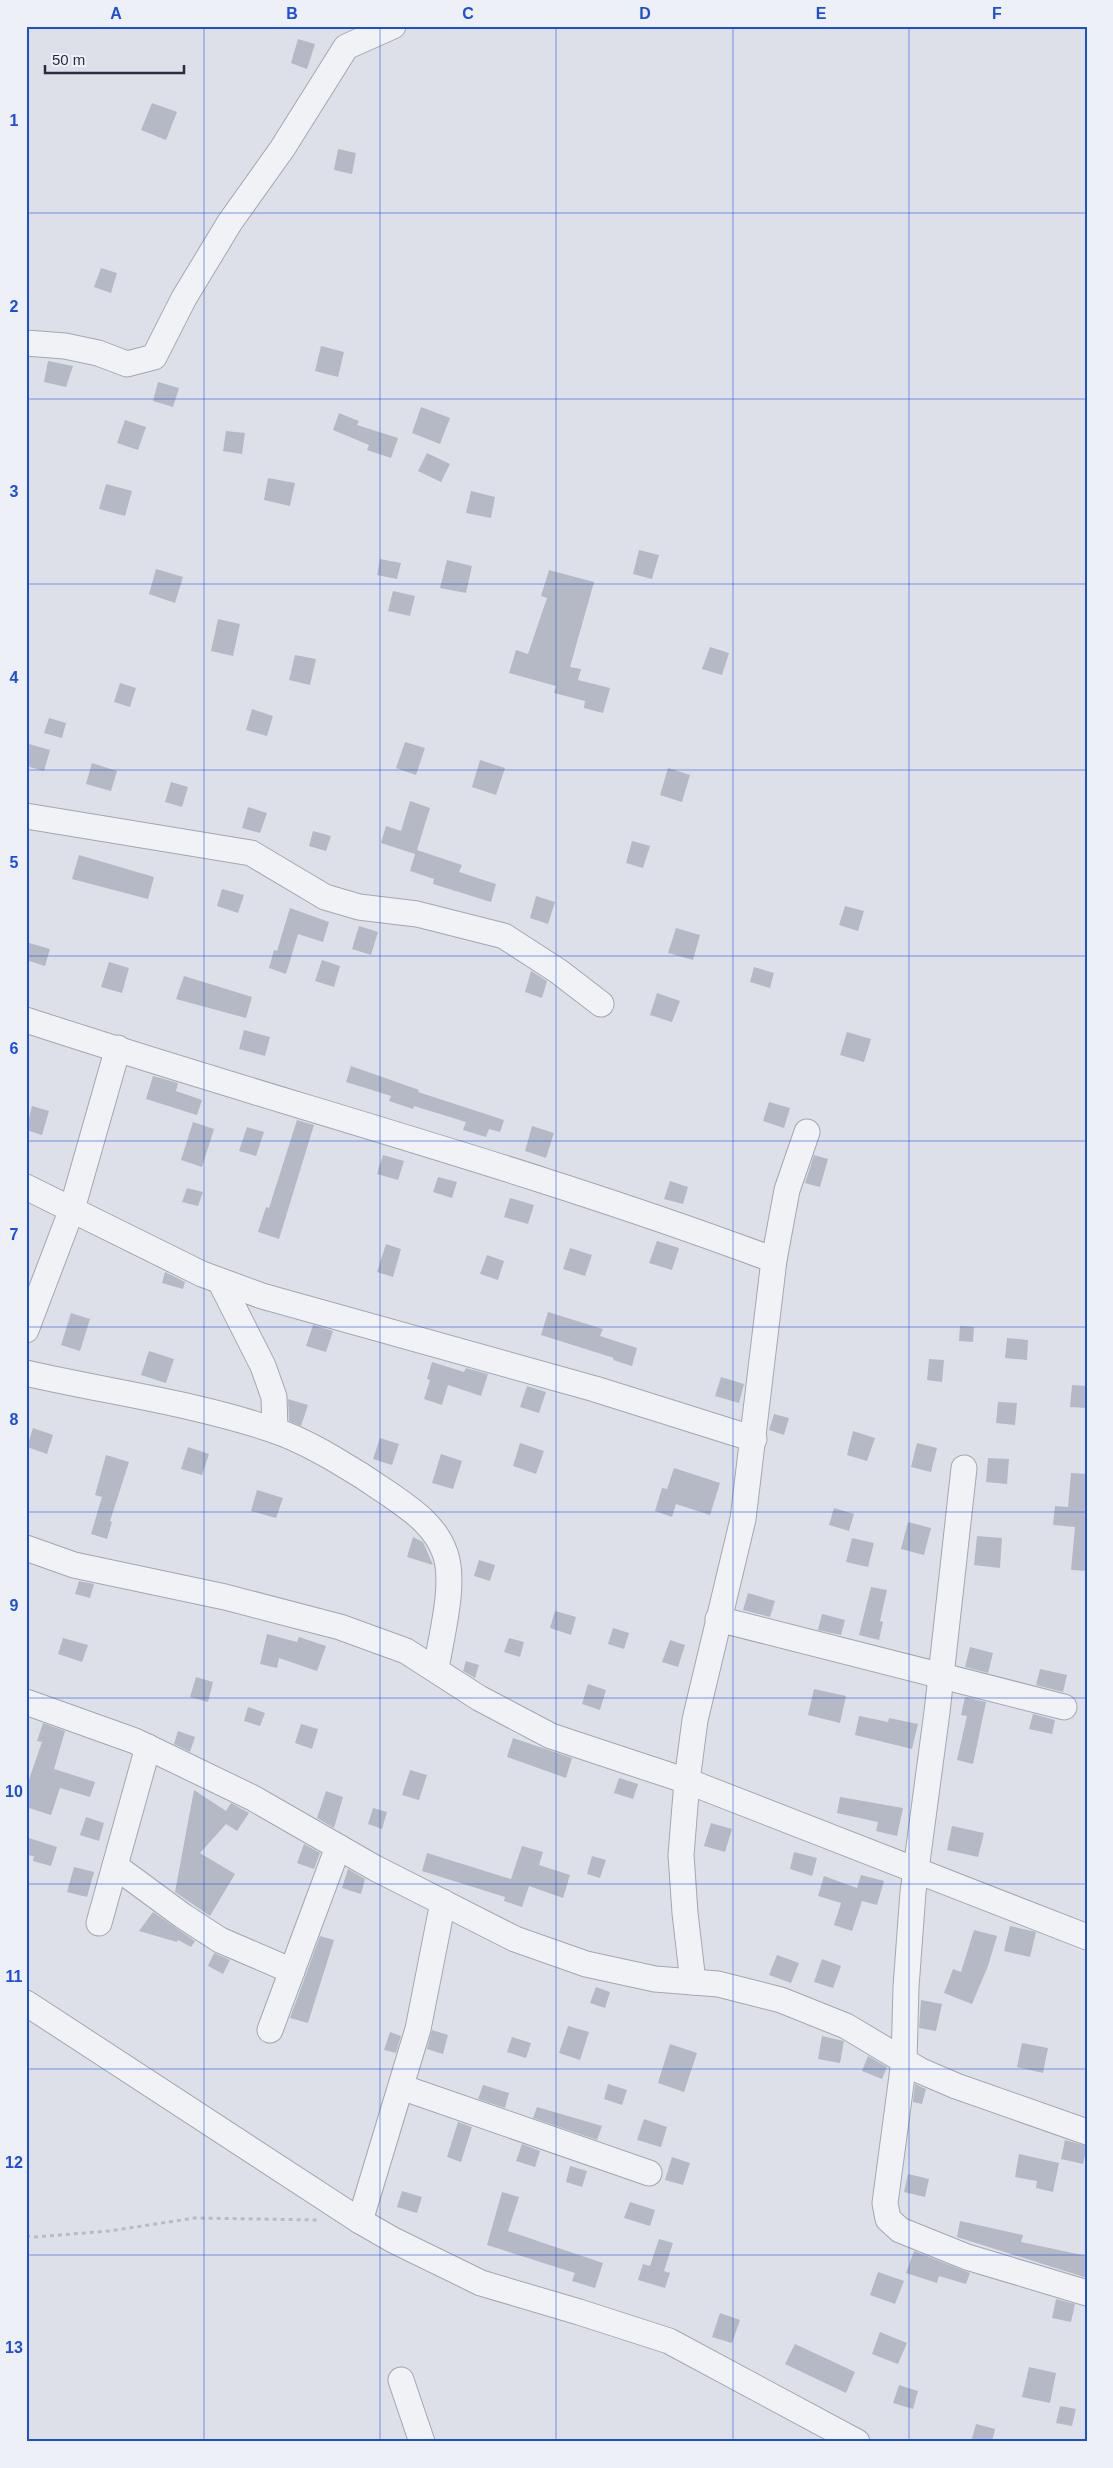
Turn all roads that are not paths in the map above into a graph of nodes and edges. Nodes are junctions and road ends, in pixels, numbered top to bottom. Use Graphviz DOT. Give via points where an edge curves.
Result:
graph roads {
  1 [pos="393,26"];
  2 [pos="26,343"];
  3 [pos="26,816"];
  4 [pos="601,1004"];
  5 [pos="26,1020"];
  6 [pos="118,1048"];
  7 [pos="807,1132"];
  8 [pos="26,1187"];
  9 [pos="72,1209"];
  10 [pos="774,1260"];
  11 [pos="220,1280"];
  12 [pos="26,1330"];
  13 [pos="26,1374"];
  14 [pos="275,1430"];
  15 [pos="754,1439"];
  16 [pos="964,1468"];
  17 [pos="26,1548"];
  18 [pos="718,1619"];
  19 [pos="436,1669"];
  20 [pos="941,1675"];
  21 [pos="26,1702"];
  22 [pos="1064,1707"];
  23 [pos="148,1747"];
  24 [pos="687,1781"];
  25 [pos="338,1847"];
  26 [pos="115,1866"];
  27 [pos="916,1871"];
  28 [pos="443,1902"];
  29 [pos="99,1923"];
  30 [pos="1087,1937"];
  31 [pos="292,1971"];
  32 [pos="693,1982"];
  33 [pos="26,2003"];
  34 [pos="270,2030"];
  35 [pos="904,2061"];
  36 [pos="401,2087"];
  37 [pos="1087,2132"];
  38 [pos="649,2173"];
  39 [pos="360,2221"];
  40 [pos="1087,2293"];
  41 [pos="401,2380"];
  42 [pos="422,2442"];
  43 [pos="857,2442"];
  1 -- 2 [label="street" via="346,47 282,149 230,222 184,298 154,357 127,364 98,353"];
  3 -- 4 [label="street" via="251,853 325,897 359,907 417,914 504,936"];
  5 -- 6 [label="street"];
  6 -- 9 [label="street"];
  6 -- 10 [label="street" via="708,1235"];
  7 -- 10 [label="street" via="787,1190"];
  8 -- 9 [label="street"];
  9 -- 11 [label="street"];
  9 -- 12 [label="street"];
  10 -- 15 [label="street"];
  11 -- 14 [label="street" via="263,1366 274,1397"];
  11 -- 15 [label="street" via="262,1296 595,1389"];
  13 -- 14 [label="street" via="203,1410"];
  14 -- 19 [label="street" via="370,1480 417,1514 437,1534 446,1555 449,1583"];
  15 -- 18 [label="street" via="743,1519"];
  16 -- 20 [label="street"];
  17 -- 19 [label="street" via="74,1565 225,1597 340,1627 406,1651"];
  18 -- 20 [label="street"];
  18 -- 24 [label="street" via="695,1720"];
  19 -- 24 [label="street" via="479,1698 551,1736"];
  20 -- 22 [label="street"];
  20 -- 27 [label="street"];
  21 -- 23 [label="street"];
  23 -- 25 [label="street" via="253,1798"];
  23 -- 26 [label="street"];
  24 -- 27 [label="street"];
  24 -- 32 [label="street" via="681,1855"];
  25 -- 28 [label="street"];
  25 -- 31 [label="street"];
  26 -- 29 [label="street"];
  26 -- 31 [label="street" via="220,1940"];
  27 -- 30 [label="street"];
  27 -- 35 [label="street" via="906,1988"];
  28 -- 32 [label="street" via="515,1939 586,1964 655,1980"];
  28 -- 36 [label="street" via="418,2029"];
  31 -- 34 [label="street"];
  32 -- 35 [label="street" via="718,1984 781,2000 846,2026"];
  33 -- 39 [label="street"];
  35 -- 37 [label="street" via="956,2086"];
  35 -- 40 [label="street" via="885,2203 888,2219 900,2230 967,2257"];
  36 -- 38 [label="street"];
  36 -- 39 [label="street"];
  39 -- 43 [label="street" via="481,2283 668,2341"];
  41 -- 42 [label="street"];
}
